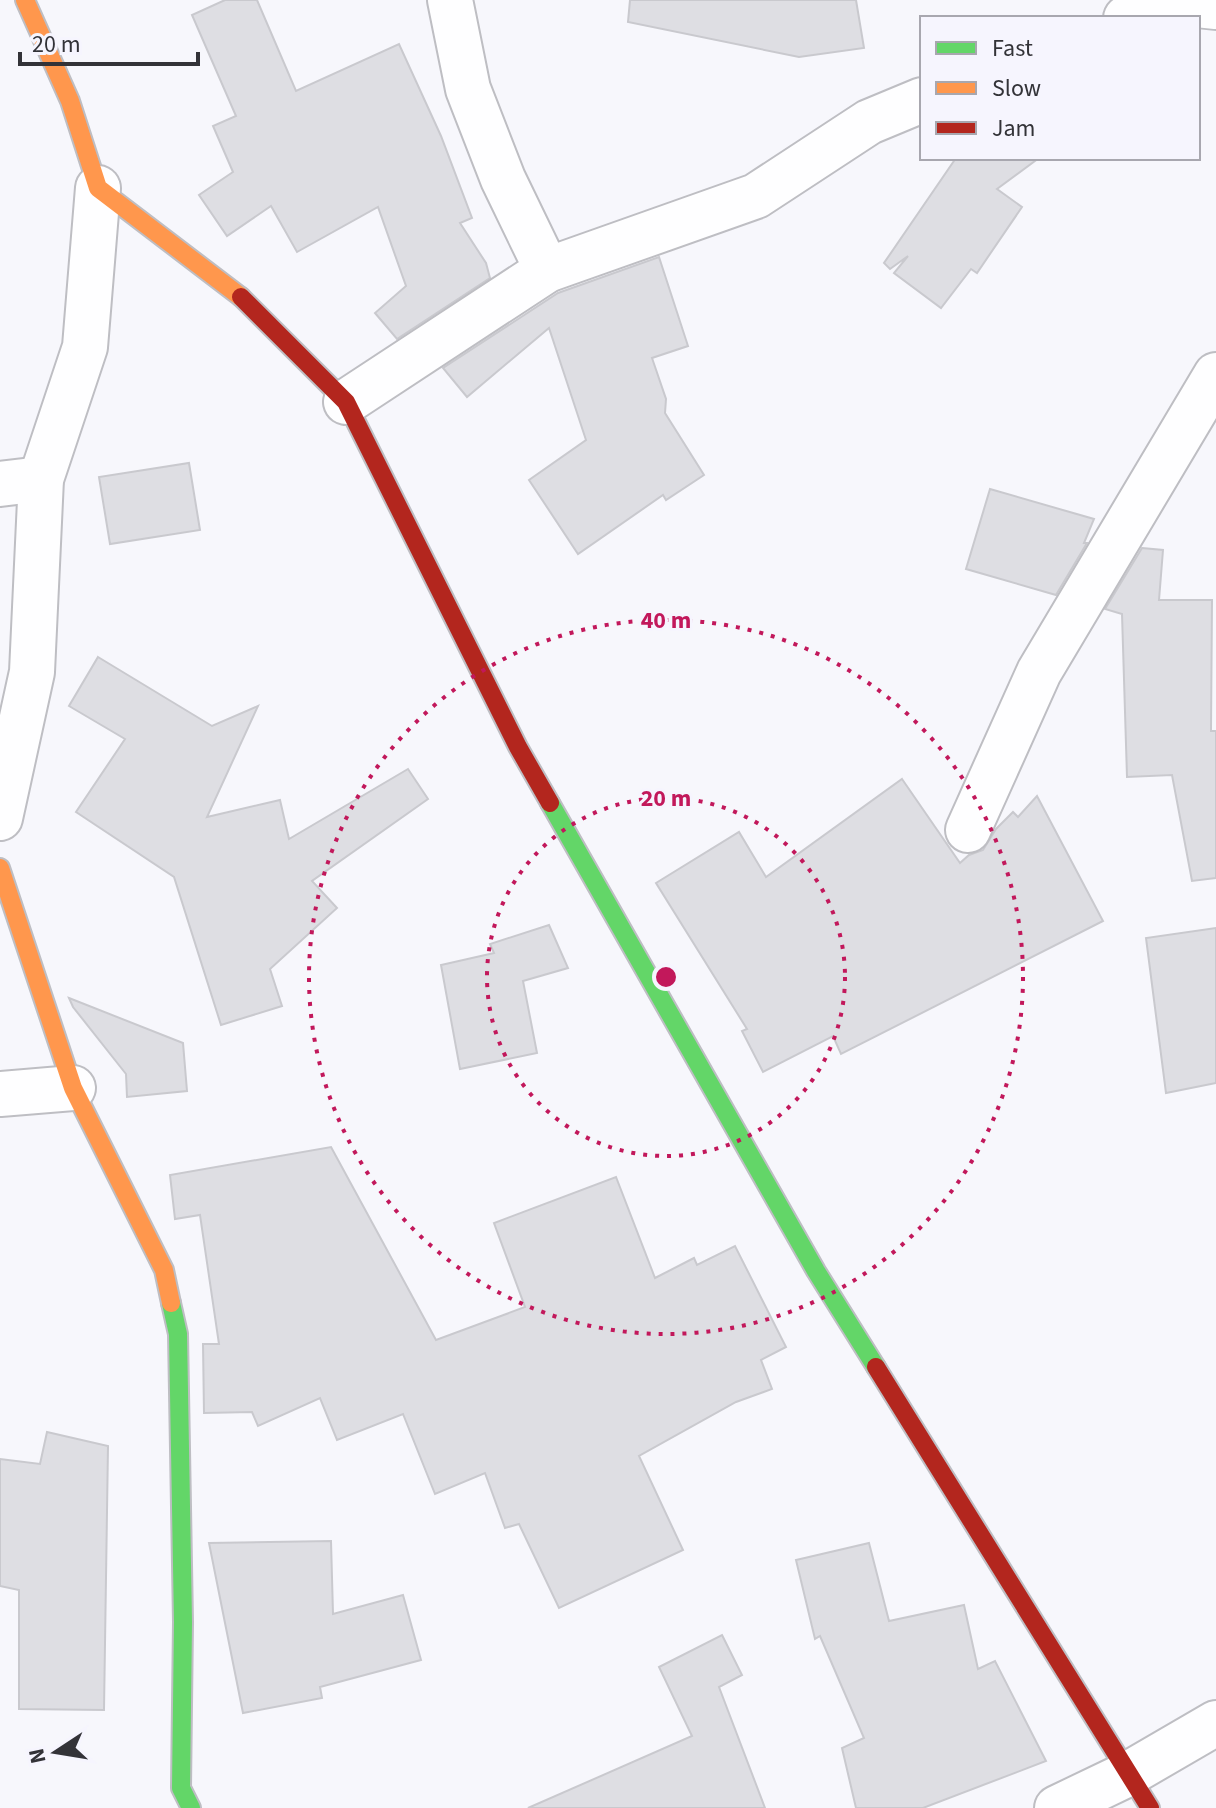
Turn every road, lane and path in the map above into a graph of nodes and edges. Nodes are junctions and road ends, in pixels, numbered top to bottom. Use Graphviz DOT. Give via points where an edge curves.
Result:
graph roads {
  1 [pos="25,0"];
  2 [pos="450,0"];
  3 [pos="1216,7"];
  4 [pos="1131,16"];
  5 [pos="920,101"];
  6 [pos="98,188"];
  7 [pos="547,270"];
  8 [pos="1216,375"];
  9 [pos="346,402"];
  10 [pos="20,482"];
  11 [pos="0,818"];
  12 [pos="968,830"];
  13 [pos="0,868"];
  14 [pos="73,1088"];
  15 [pos="0,1094"];
  16 [pos="1216,1723"];
  17 [pos="1140,1791"];
  18 [pos="191,1808"];
  19 [pos="1057,1808"];
  1 -- 6 [label="street" via="70,101"];
  2 -- 7 [label="street" via="468,89"];
  3 -- 4 [label="street" via="1168,2"];
  5 -- 7 [label="street" via="869,122 756,196"];
  6 -- 9 [label="street" via="233,289"];
  6 -- 10 [label="street" via="85,347"];
  7 -- 9 [label="street"];
  8 -- 12 [label="street" via="1039,672"];
  9 -- 17 [label="street" via="518,747 800,1243"];
  10 -- 11 [label="street" via="32,672"];
  13 -- 14 [label="street"];
  14 -- 15 [label="street"];
  14 -- 18 [label="street" via="164,1270 178,1334 181,1788"];
  16 -- 17 [label="street"];
  17 -- 19 [label="street"];
}
